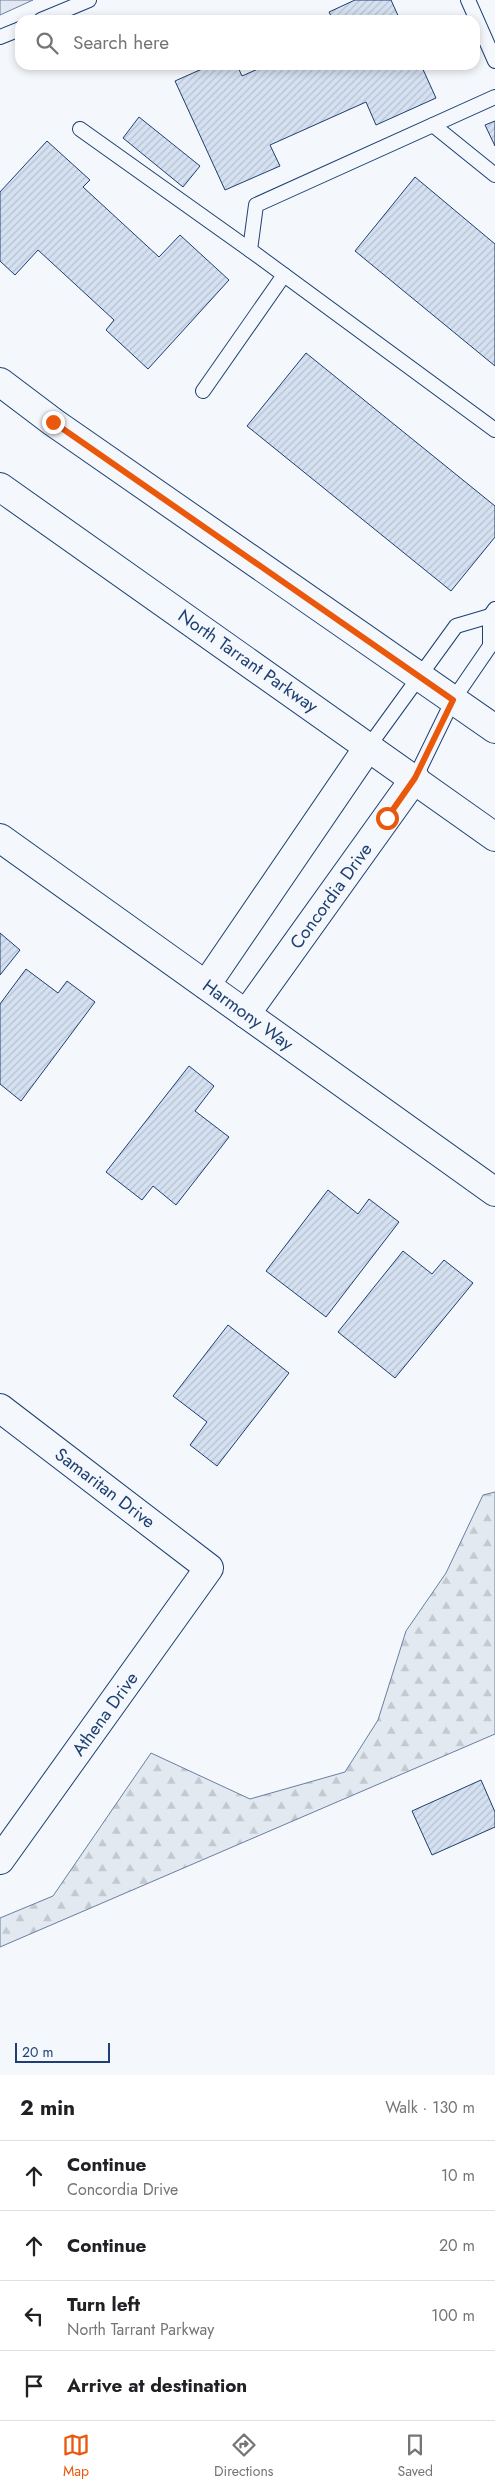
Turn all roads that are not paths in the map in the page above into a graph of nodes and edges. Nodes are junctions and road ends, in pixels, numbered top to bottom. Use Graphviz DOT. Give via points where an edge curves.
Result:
graph roads {
  1 [pos="89,0"];
  2 [pos="468,0"];
  3 [pos="53,15"];
  4 [pos="475,15"];
  5 [pos="480,28"];
  6 [pos="15,31"];
  7 [pos="0,37"];
  8 [pos="495,62"];
  9 [pos="495,97"];
  10 [pos="433,125"];
  11 [pos="80,129"];
  12 [pos="495,175"];
  13 [pos="250,250"];
  14 [pos="284,275"];
  15 [pos="0,382"];
  16 [pos="203,391"];
  17 [pos="495,430"];
  18 [pos="0,487"];
  19 [pos="493,613"];
  20 [pos="419,676"];
  21 [pos="453,700"];
  22 [pos="495,729"];
  23 [pos="369,746"];
  24 [pos="415,778"];
  25 [pos="495,837"];
  26 [pos="0,838"];
  27 [pos="206,985"];
  28 [pos="246,1014"];
  29 [pos="495,1192"];
  30 [pos="0,1408"];
  31 [pos="209,1568"];
  32 [pos="0,1860"];
  1 -- 3 [label="lane"];
  2 -- 4 [label="lane"];
  5 -- 8 [label="lane"];
  6 -- 7 [label="lane"];
  9 -- 10 [label="lane"];
  10 -- 12 [label="lane"];
  10 -- 13 [label="lane" via="256,205"];
  11 -- 13 [label="lane"];
  13 -- 14 [label="lane"];
  14 -- 16 [label="lane"];
  14 -- 17 [label="lane"];
  15 -- 20 [label="street"];
  18 -- 23 [label="street, North Tarrant Parkway"];
  19 -- 20 [label="lane" via="456,626"];
  19 -- 21 [label="lane" via="490,646"];
  20 -- 21 [label="street"];
  20 -- 23 [label="lane"];
  21 -- 22 [label="street"];
  21 -- 24 [label="lane"];
  23 -- 24 [label="street, North Tarrant Parkway"];
  23 -- 27 [label="street"];
  24 -- 25 [label="street, North Tarrant Parkway"];
  24 -- 28 [label="street, Concordia Drive"];
  26 -- 27 [label="street, Harmony Way"];
  27 -- 28 [label="street, Harmony Way"];
  28 -- 29 [label="street, Harmony Way"];
  30 -- 31 [label="street, Samaritan Drive"];
  31 -- 32 [label="street, Athena Drive"];
}
